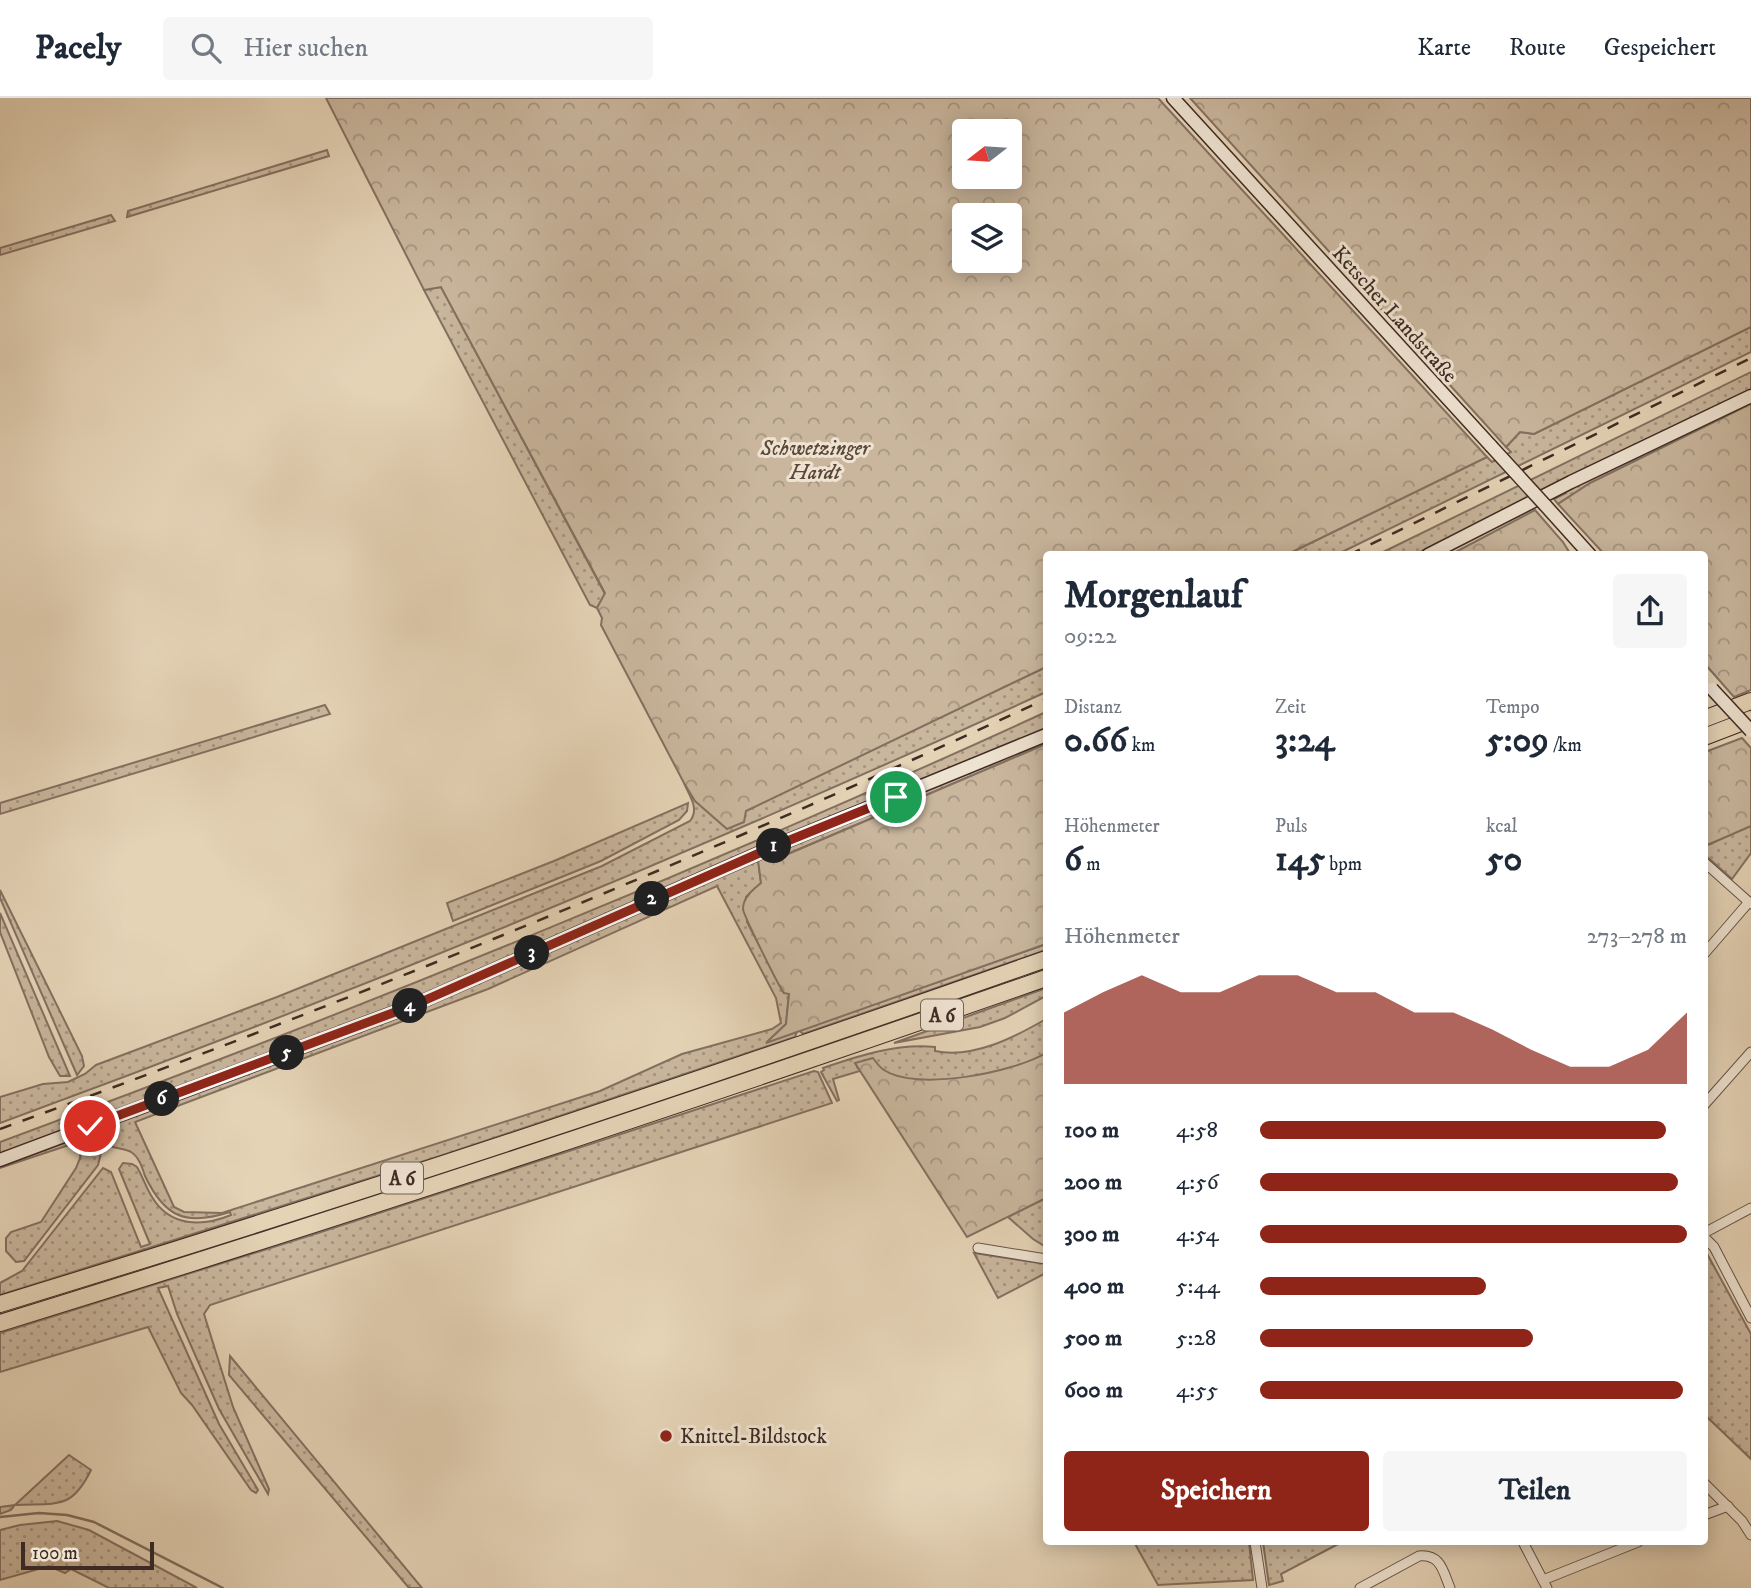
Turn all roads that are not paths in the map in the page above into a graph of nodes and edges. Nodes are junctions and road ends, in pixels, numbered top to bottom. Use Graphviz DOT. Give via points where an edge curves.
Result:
graph roads {
  1 [pos="1173,98"];
  2 [pos="1751,396"];
  3 [pos="1582,549"];
  4 [pos="1436,551"];
  5 [pos="1708,685"];
  6 [pos="1751,701"];
  7 [pos="1708,717"];
  8 [pos="1751,719"];
  9 [pos="1751,731"];
  10 [pos="1708,735"];
  11 [pos="1043,736"];
  12 [pos="1708,866"];
  13 [pos="1750,903"];
  14 [pos="1708,950"];
  15 [pos="1043,960"];
  16 [pos="1043,979"];
  17 [pos="1751,1052"];
  18 [pos="1708,1100"];
  19 [pos="0,1160"];
  20 [pos="1751,1208"];
  21 [pos="1708,1233"];
  22 [pos="1708,1240"];
  23 [pos="978,1248"];
  24 [pos="1043,1259"];
  25 [pos="0,1304"];
  26 [pos="1751,1318"];
  27 [pos="0,1323"];
  28 [pos="1708,1487"];
  29 [pos="1728,1506"];
  30 [pos="1708,1514"];
  31 [pos="1751,1535"];
  32 [pos="1255,1545"];
  33 [pos="1525,1545"];
  34 [pos="1631,1545"];
  35 [pos="1545,1584"];
  36 [pos="1262,1588"];
  37 [pos="1360,1588"];
  38 [pos="1450,1588"];
  1 -- 3 [label="main road, Ketscher Landstraße, bridge"];
  2 -- 4 [label="main road"];
  5 -- 9 [label="main road, bridge"];
  6 -- 7 [label="highway"];
  8 -- 10 [label="highway"];
  11 -- 19 [label="main road" via="780,844 414,1005"];
  12 -- 13 [label="street"];
  13 -- 14 [label="street"];
  15 -- 25 [label="highway, A 6" via="312,1207"];
  16 -- 27 [label="highway, A 6" via="377,1205"];
  17 -- 18 [label="street"];
  20 -- 21 [label="street"];
  22 -- 26 [label="street"];
  23 -- 24 [label="street"];
  28 -- 29 [label="street"];
  29 -- 30 [label="street"];
  29 -- 31 [label="street"];
  32 -- 36 [label="street"];
  33 -- 35 [label="street"];
  34 -- 35 [label="street"];
  37 -- 38 [label="street" via="1429,1555 1441,1565"];
}
